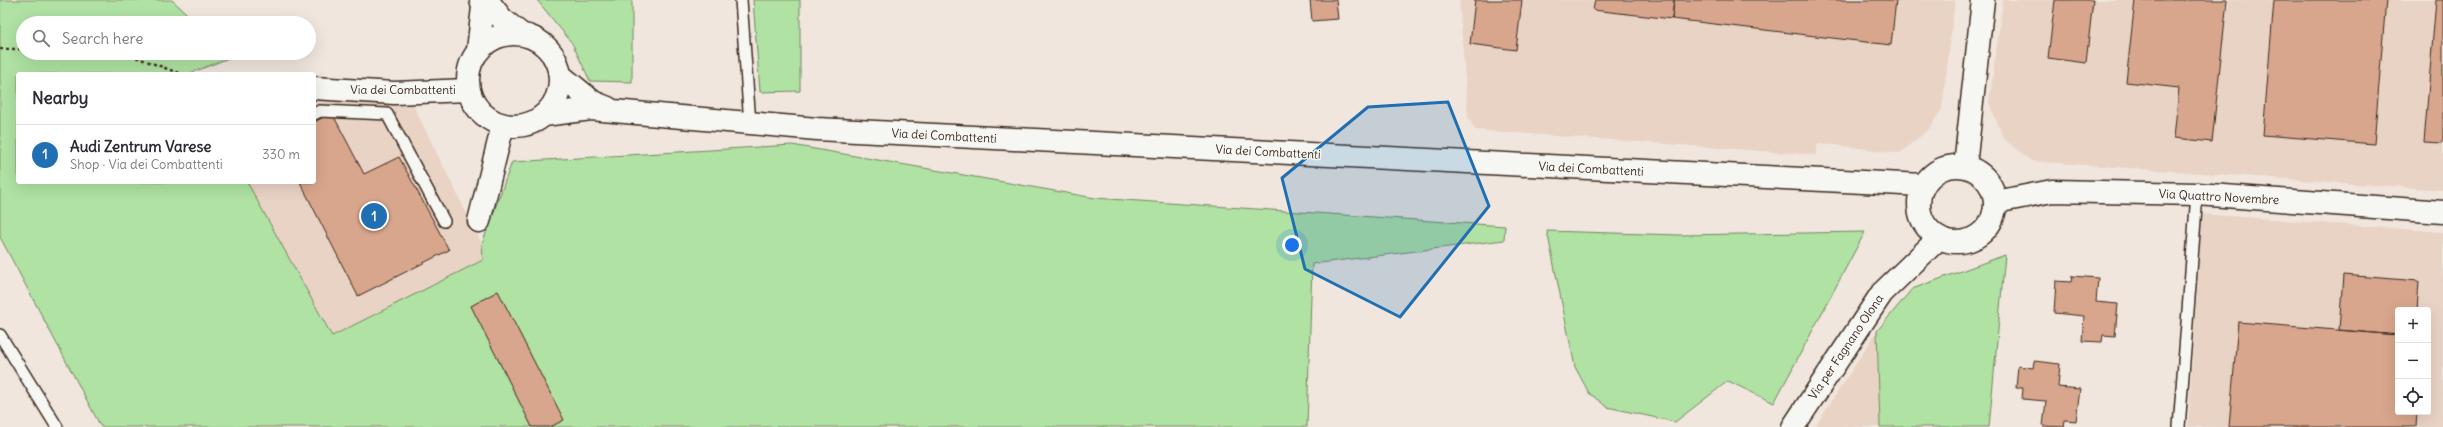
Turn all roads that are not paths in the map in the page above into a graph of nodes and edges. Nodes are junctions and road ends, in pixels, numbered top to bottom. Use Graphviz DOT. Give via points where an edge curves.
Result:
graph roads {
  1 [pos="481,0"];
  2 [pos="487,0"];
  3 [pos="741,0"];
  4 [pos="1983,0"];
  5 [pos="521,34"];
  6 [pos="478,50"];
  7 [pos="560,75"];
  8 [pos="316,88"];
  9 [pos="468,90"];
  10 [pos="394,93"];
  11 [pos="612,110"];
  12 [pos="316,113"];
  13 [pos="387,114"];
  14 [pos="544,115"];
  15 [pos="750,124"];
  16 [pos="503,125"];
  17 [pos="1965,166"];
  18 [pos="1924,185"];
  19 [pos="2197,194"];
  20 [pos="1996,202"];
  21 [pos="2443,212"];
  22 [pos="444,221"];
  23 [pos="478,221"];
  24 [pos="1939,238"];
  25 [pos="0,335"];
  26 [pos="58,427"];
  27 [pos="1793,427"];
  28 [pos="2179,427"];
  1 -- 6 [label="street" via="483,7"];
  2 -- 5 [label="street" via="502,18"];
  3 -- 15 [label="lane"];
  4 -- 17 [label="street"];
  5 -- 6 [label="street, Via dei Combattenti" via="502,35 485,43"];
  5 -- 7 [label="street, Via dei Combattenti" via="548,48 558,65"];
  6 -- 9 [label="street, Via dei Combattenti" via="470,65"];
  7 -- 11 [label="street, Via dei Combattenti" via="593,102"];
  7 -- 14 [label="street, Via dei Combattenti" via="557,97"];
  8 -- 10 [label="street, Via dei Combattenti"];
  9 -- 10 [label="street, Via dei Combattenti"];
  9 -- 16 [label="street, Via dei Combattenti" via="477,108 493,122"];
  10 -- 13 [label="lane"];
  11 -- 14 [label="street, Via dei Combattenti" via="591,109"];
  11 -- 15 [label="street, Via dei Combattenti"];
  12 -- 13 [label="lane" via="320,111"];
  13 -- 22 [label="lane"];
  14 -- 16 [label="street, Via dei Combattenti" via="532,123 518,126"];
  15 -- 18 [label="street, Via dei Combattenti"];
  16 -- 23 [label="street"];
  17 -- 18 [label="street" via="1941,169"];
  17 -- 20 [label="street" via="1987,179"];
  18 -- 24 [label="street" via="1919,197 1922,220"];
  19 -- 20 [label="street, Via Quattro Novembre" via="2052,191"];
  19 -- 21 [label="street, Via Quattro Novembre"];
  19 -- 28 [label="lane"];
  20 -- 24 [label="street" via="1995,214 1983,234 1973,240 1961,242"];
  24 -- 27 [label="street, Via per Fagnano Olona" via="1882,293"];
  25 -- 26 [label="lane"];
}
